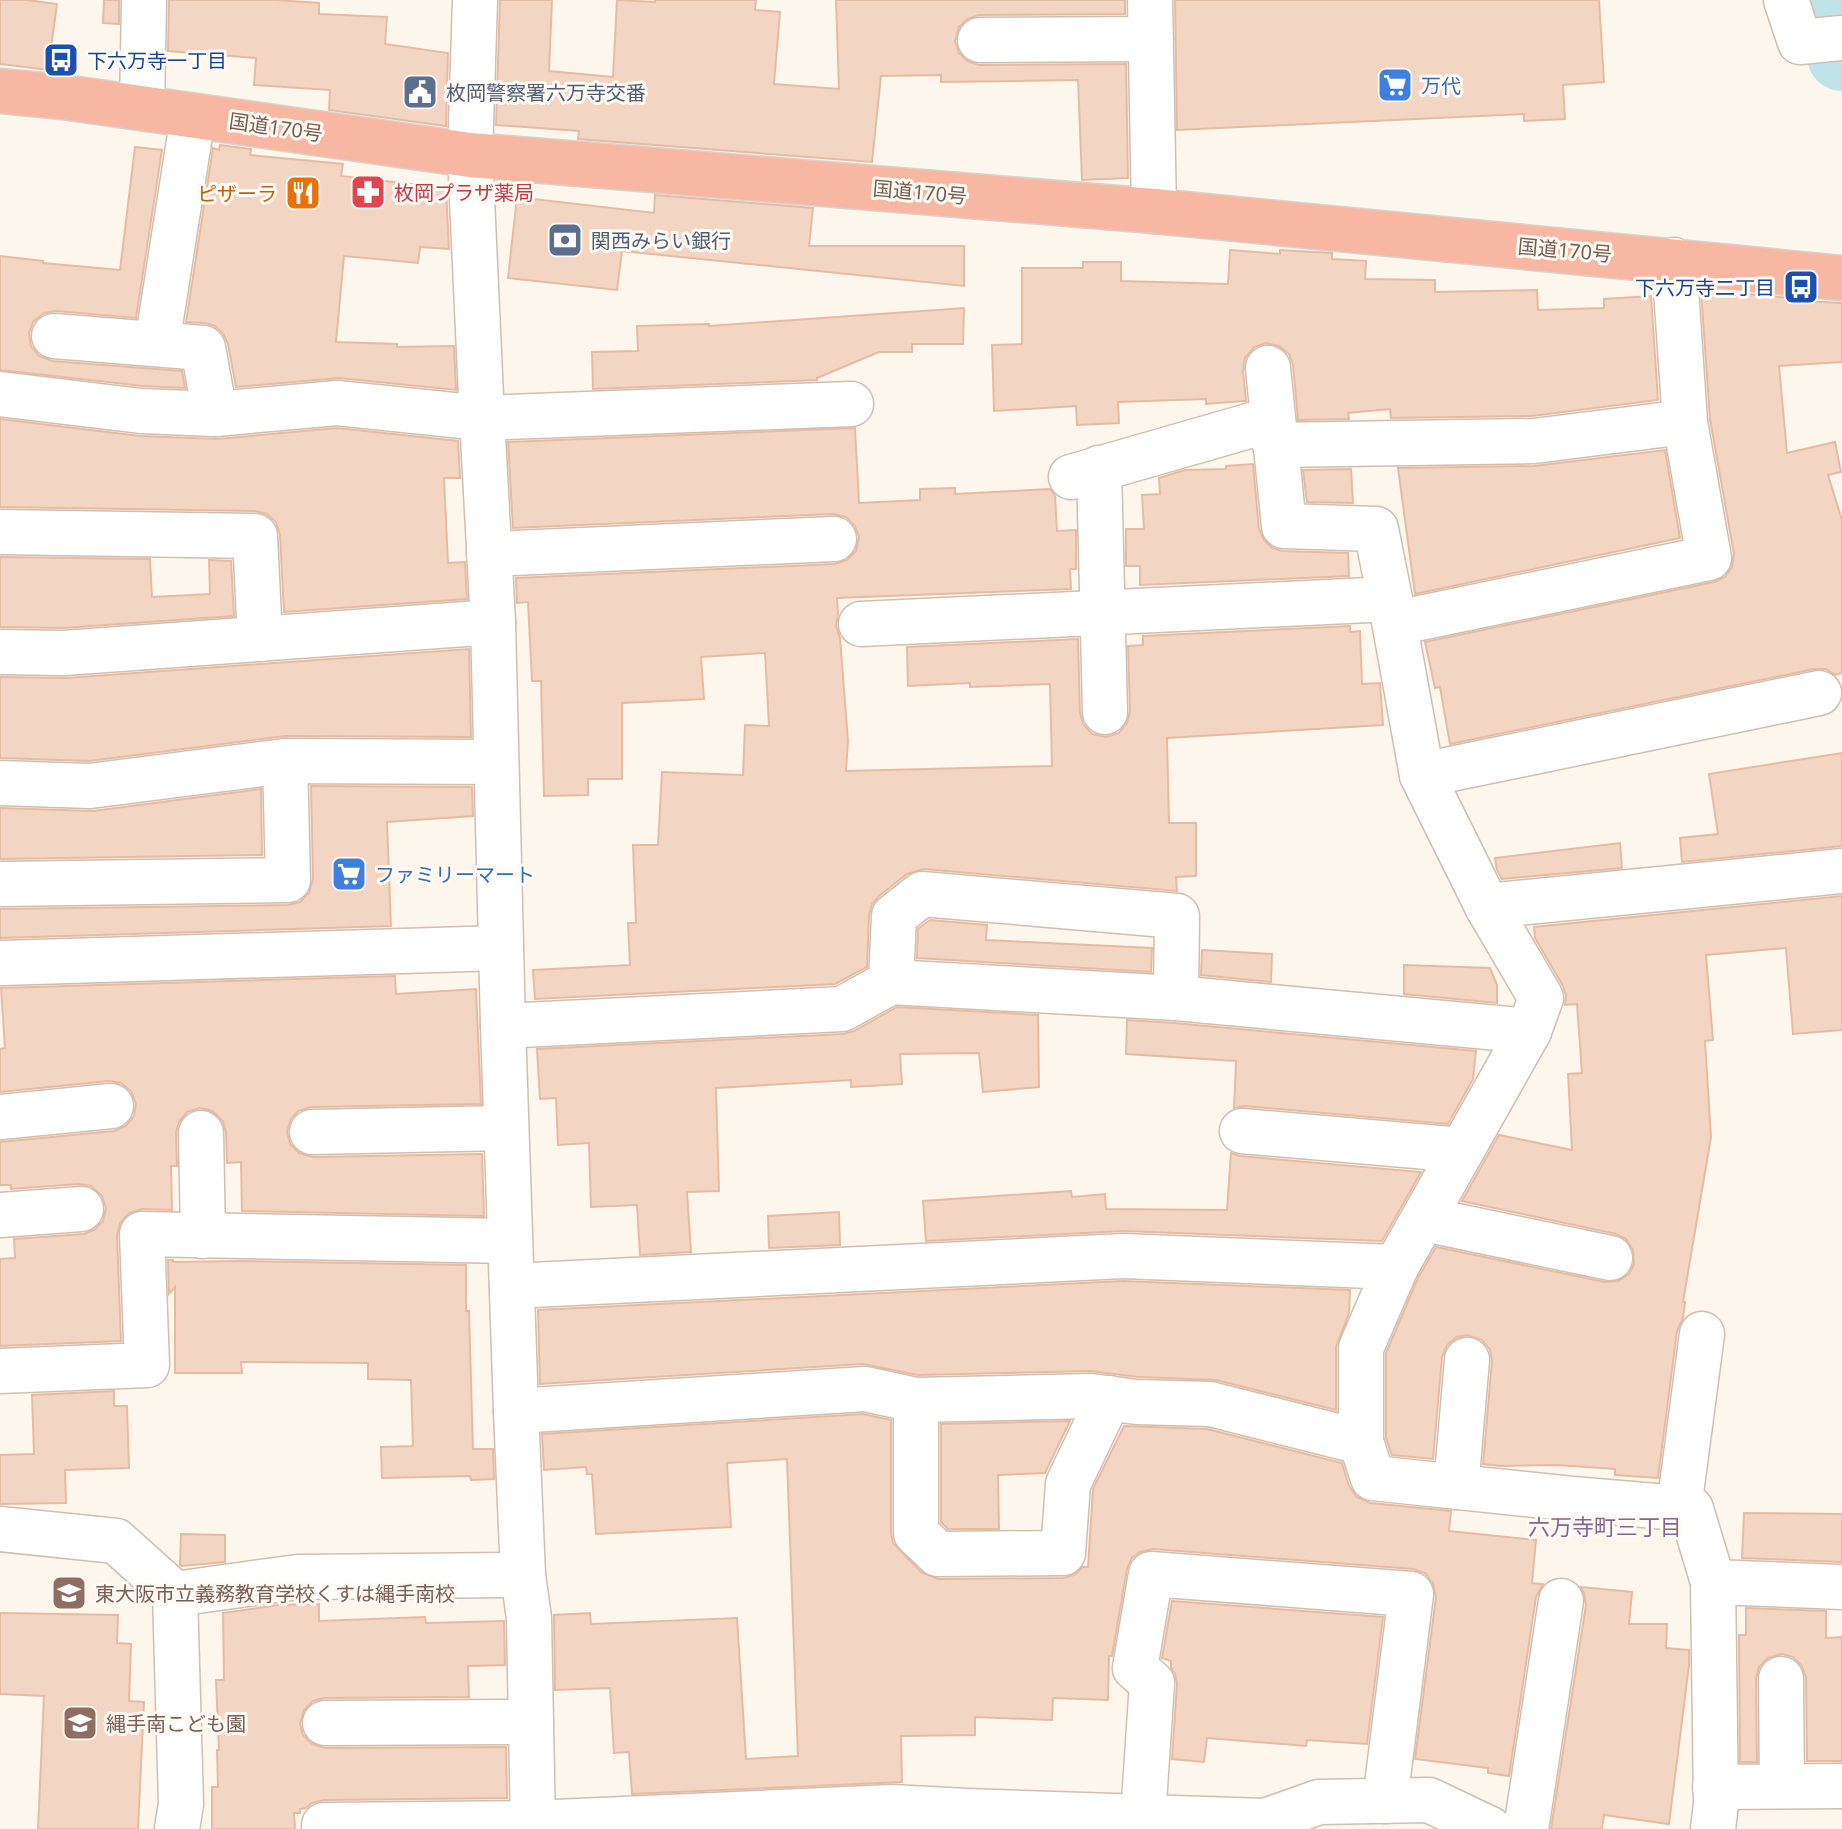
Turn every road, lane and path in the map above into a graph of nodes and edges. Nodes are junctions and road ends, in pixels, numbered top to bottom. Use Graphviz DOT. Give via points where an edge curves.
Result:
graph roads {
  1 [pos="144,0"];
  2 [pos="475,0"];
  3 [pos="1786,0"];
  4 [pos="1150,19"];
  5 [pos="980,40"];
  6 [pos="1821,40"];
  7 [pos="0,91"];
  8 [pos="142,108"];
  9 [pos="193,116"];
  10 [pos="470,155"];
  11 [pos="1154,211"];
  12 [pos="1674,260"];
  13 [pos="1842,278"];
  14 [pos="54,336"];
  15 [pos="157,344"];
  16 [pos="1268,368"];
  17 [pos="0,394"];
  18 [pos="851,404"];
  19 [pos="215,414"];
  20 [pos="482,418"];
  21 [pos="1685,422"];
  22 [pos="1274,432"];
  23 [pos="0,532"];
  24 [pos="834,539"];
  25 [pos="489,554"];
  26 [pos="1393,611"];
  27 [pos="1102,612"];
  28 [pos="493,622"];
  29 [pos="861,624"];
  30 [pos="260,639"];
  31 [pos="0,652"];
  32 [pos="1819,693"];
  33 [pos="1105,712"];
  34 [pos="285,761"];
  35 [pos="496,762"];
  36 [pos="1422,775"];
  37 [pos="0,783"];
  38 [pos="1842,871"];
  39 [pos="0,884"];
  40 [pos="1487,906"];
  41 [pos="501,948"];
  42 [pos="2,963"];
  43 [pos="891,982"];
  44 [pos="1176,998"];
  45 [pos="503,1026"];
  46 [pos="1529,1031"];
  47 [pos="111,1106"];
  48 [pos="0,1117"];
  49 [pos="506,1128"];
  50 [pos="1242,1131"];
  51 [pos="312,1132"];
  52 [pos="201,1133"];
  53 [pos="1462,1150"];
  54 [pos="81,1209"];
  55 [pos="0,1215"];
  56 [pos="1424,1219"];
  57 [pos="203,1236"];
  58 [pos="510,1241"];
  59 [pos="1610,1258"];
  60 [pos="1396,1267"];
  61 [pos="512,1286"];
  62 [pos="1702,1334"];
  63 [pos="1467,1360"];
  64 [pos="0,1371"];
  65 [pos="1109,1398"];
  66 [pos="916,1400"];
  67 [pos="516,1411"];
  68 [pos="1361,1442"];
  69 [pos="1456,1487"];
  70 [pos="1679,1508"];
  71 [pos="0,1529"];
  72 [pos="523,1575"];
  73 [pos="1713,1582"];
  74 [pos="1842,1587"];
  75 [pos="175,1594"];
  76 [pos="1561,1601"];
  77 [pos="1781,1679"];
  78 [pos="531,1722"];
  79 [pos="325,1723"];
  80 [pos="1782,1786"];
  81 [pos="1842,1786"];
  82 [pos="1385,1801"];
  83 [pos="1714,1808"];
  84 [pos="1143,1817"];
  85 [pos="324,1825"];
  86 [pos="1266,1825"];
  87 [pos="533,1826"];
  88 [pos="177,1829"];
  89 [pos="1490,1829"];
  90 [pos="1526,1829"];
  1 -- 8 [label="street"];
  2 -- 10 [label="street"];
  3 -- 6 [label="street"];
  4 -- 5 [label="street"];
  4 -- 11 [label="street"];
  7 -- 8 [label="highway, 国道170号"];
  8 -- 9 [label="highway, 国道170号"];
  9 -- 10 [label="highway, 国道170号"];
  9 -- 15 [label="street"];
  10 -- 11 [label="highway, 国道170号"];
  10 -- 20 [label="street"];
  11 -- 12 [label="highway, 国道170号"];
  12 -- 13 [label="highway, 国道170号"];
  12 -- 21 [label="street"];
  14 -- 15 [label="street"];
  15 -- 19 [label="street" via="203,348"];
  16 -- 22 [label="street"];
  17 -- 19 [label="street"];
  18 -- 20 [label="street"];
  19 -- 20 [label="street" via="337,403"];
  20 -- 25 [label="street"];
  21 -- 22 [label="street" via="1534,441"];
  21 -- 26 [label="street" via="1709,558"];
  22 -- 26 [label="street" via="1284,526 1376,529"];
  22 -- 27 [label="street" via="1084,473"];
  23 -- 30 [label="street" via="255,536"];
  24 -- 25 [label="street"];
  25 -- 28 [label="street"];
  26 -- 27 [label="street"];
  26 -- 36 [label="street"];
  27 -- 29 [label="street"];
  27 -- 33 [label="street"];
  28 -- 30 [label="street"];
  28 -- 35 [label="street"];
  30 -- 31 [label="street" via="64,653"];
  32 -- 36 [label="street"];
  34 -- 35 [label="street"];
  34 -- 37 [label="street" via="90,786"];
  34 -- 39 [label="street" via="288,880"];
  35 -- 41 [label="street"];
  36 -- 40 [label="street"];
  38 -- 40 [label="street"];
  40 -- 46 [label="street" via="1541,998"];
  41 -- 42 [label="street"];
  41 -- 45 [label="street"];
  43 -- 44 [label="street"];
  43 -- 44 [label="street" via="894,916 922,894 1177,916"];
  43 -- 45 [label="street" via="842,1009"];
  44 -- 46 [label="street"];
  45 -- 49 [label="street"];
  46 -- 53 [label="street"];
  47 -- 48 [label="street"];
  49 -- 51 [label="street"];
  49 -- 58 [label="street"];
  50 -- 53 [label="street"];
  52 -- 57 [label="street"];
  53 -- 56 [label="street"];
  54 -- 55 [label="street"];
  56 -- 59 [label="street"];
  56 -- 60 [label="street"];
  57 -- 58 [label="street"];
  57 -- 64 [label="street" via="142,1234 147,1365"];
  58 -- 61 [label="street"];
  60 -- 61 [label="street" via="1123,1256"];
  60 -- 68 [label="street" via="1361,1348"];
  61 -- 67 [label="street"];
  62 -- 70 [label="street"];
  63 -- 69 [label="street"];
  65 -- 66 [label="street"];
  65 -- 66 [label="street" via="1068,1484 1063,1553 938,1554 916,1533"];
  65 -- 68 [label="street" via="1210,1404"];
  66 -- 67 [label="street" via="865,1389"];
  67 -- 72 [label="street"];
  68 -- 69 [label="street" via="1373,1478"];
  69 -- 70 [label="street"];
  70 -- 73 [label="street" via="1691,1509"];
  71 -- 75 [label="street" via="116,1541"];
  72 -- 75 [label="street" via="298,1577"];
  72 -- 78 [label="street"];
  73 -- 74 [label="street"];
  73 -- 83 [label="street"];
  75 -- 88 [label="street" via="181,1804"];
  76 -- 90 [label="street"];
  77 -- 80 [label="street"];
  78 -- 79 [label="street"];
  78 -- 87 [label="street"];
  80 -- 81 [label="street"];
  80 -- 83 [label="street"];
  82 -- 84 [label="street" via="1411,1594 1151,1574 1135,1668 1152,1683"];
  82 -- 86 [label="street" via="1319,1802"];
  82 -- 89 [label="street" via="1429,1800"];
  84 -- 86 [label="street"];
  84 -- 87 [label="street" via="892,1807"];
  85 -- 87 [label="street"];
}
